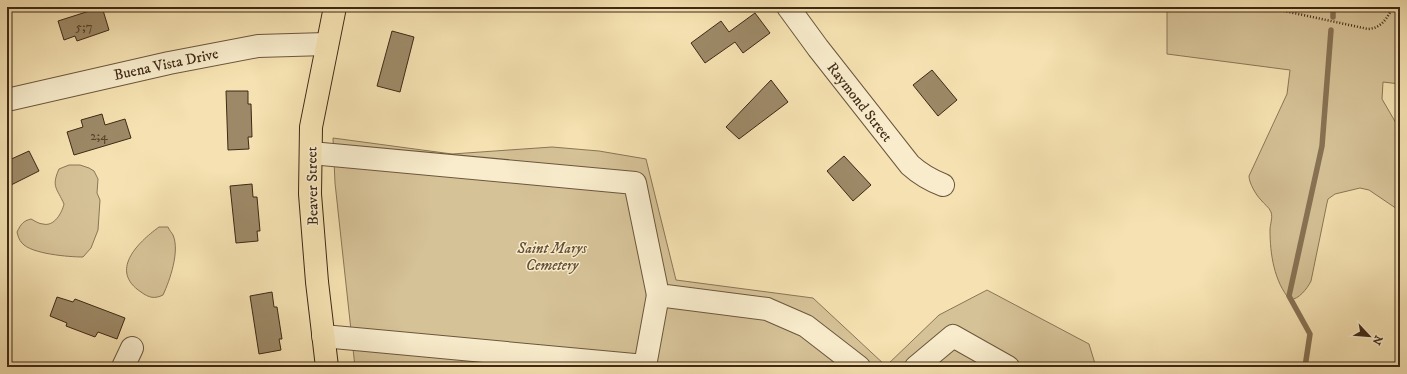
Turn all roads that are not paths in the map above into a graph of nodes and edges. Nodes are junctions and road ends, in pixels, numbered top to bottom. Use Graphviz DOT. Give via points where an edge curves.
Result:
graph roads {
  1 [pos="335,7"];
  2 [pos="788,7"];
  3 [pos="326,44"];
  4 [pos="7,100"];
  5 [pos="311,153"];
  6 [pos="943,185"];
  7 [pos="658,295"];
  8 [pos="323,336"];
  9 [pos="132,348"];
  10 [pos="123,367"];
  11 [pos="327,367"];
  12 [pos="859,367"];
  13 [pos="916,367"];
  14 [pos="1008,367"];
  1 -- 3 [label="main road, Beaver Street"];
  2 -- 6 [label="street, Raymond Street" via="910,165 919,173"];
  3 -- 4 [label="street, Buena Vista Drive" via="258,46 169,63"];
  3 -- 5 [label="main road, Beaver Street" via="311,127"];
  5 -- 7 [label="street" via="635,183"];
  5 -- 8 [label="main road, Beaver Street" via="310,194"];
  7 -- 8 [label="street" via="645,366"];
  7 -- 12 [label="street" via="767,309 806,326"];
  8 -- 11 [label="main road, Beaver Street"];
  9 -- 10 [label="street"];
  13 -- 14 [label="street" via="953,336"];
}
